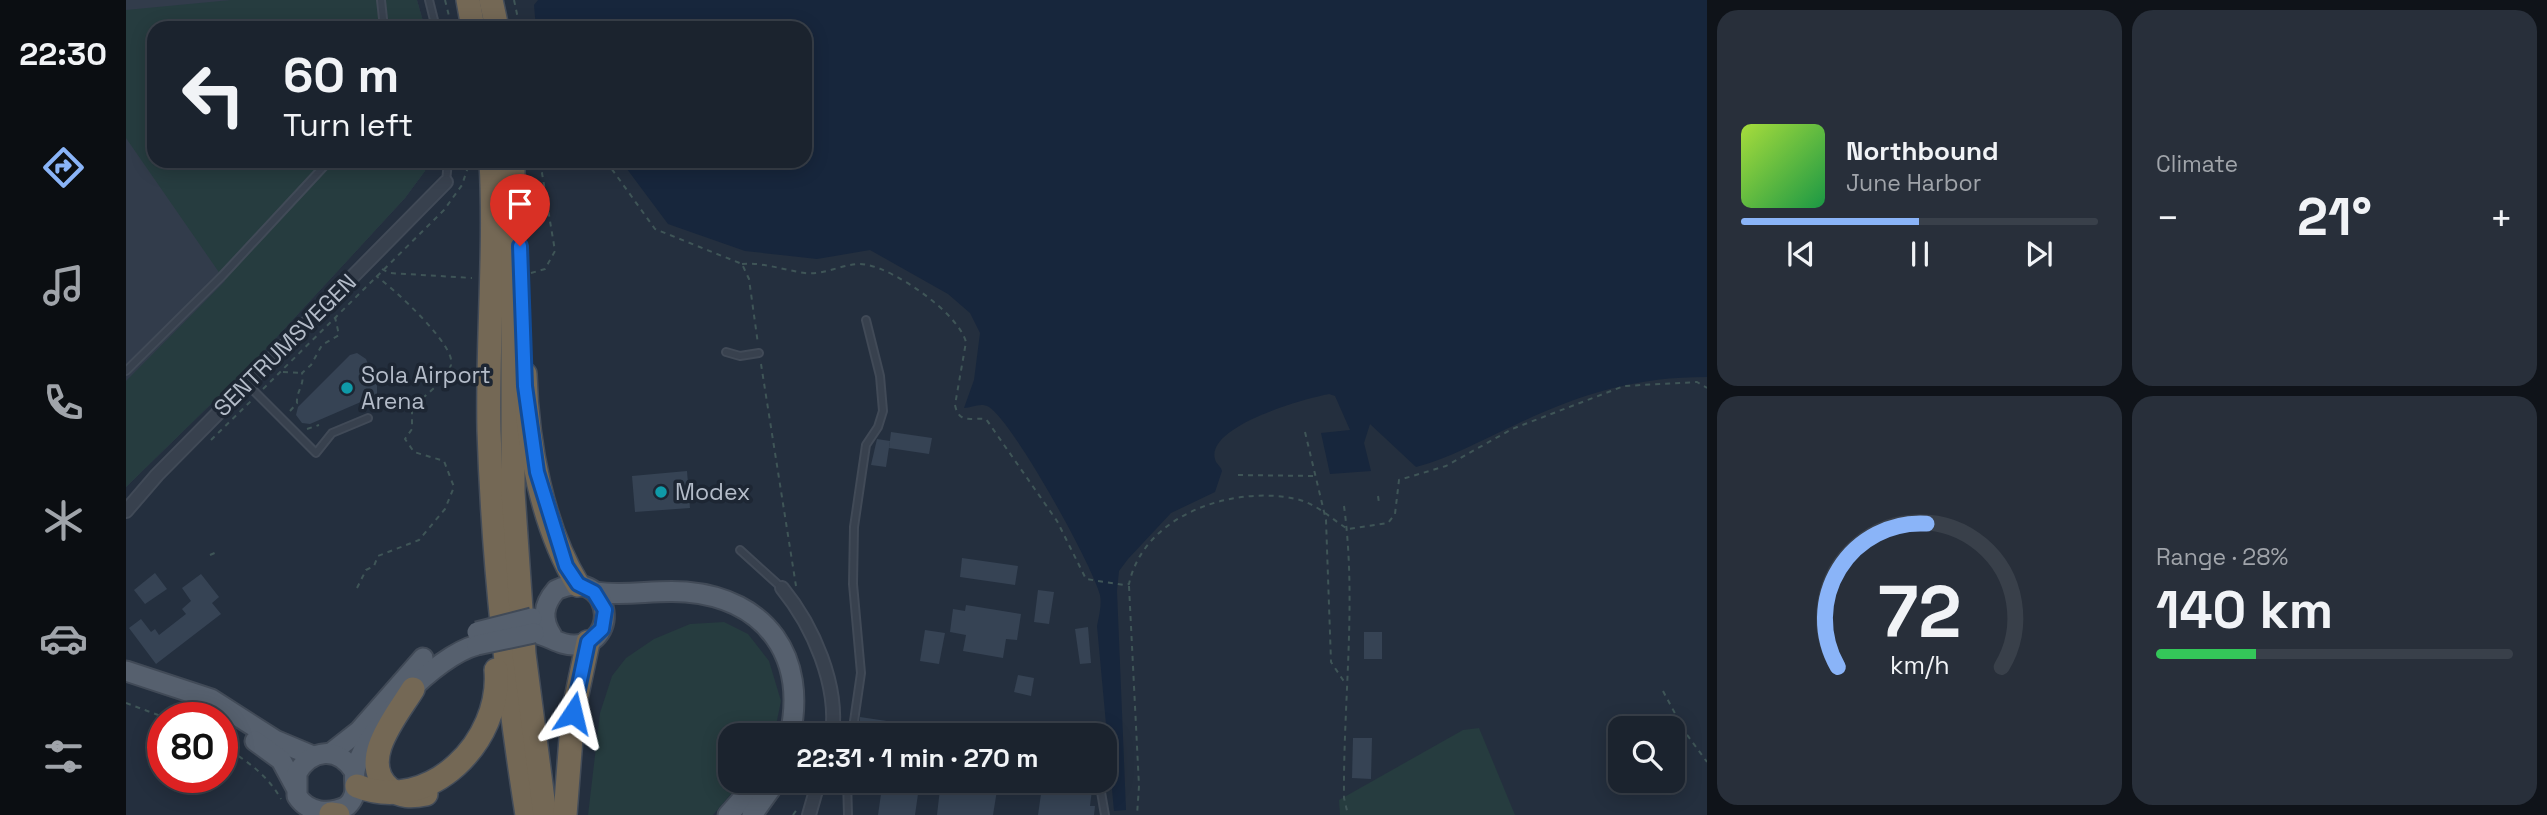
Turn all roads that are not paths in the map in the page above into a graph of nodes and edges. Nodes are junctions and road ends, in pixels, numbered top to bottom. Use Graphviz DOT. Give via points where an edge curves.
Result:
graph roads {
  1 [pos="382,0"];
  2 [pos="429,0"];
  3 [pos="468,0"];
  4 [pos="491,0"];
  5 [pos="384,21"];
  6 [pos="434,21"];
  7 [pos="472,21"];
  8 [pos="496,21"];
  9 [pos="322,168"];
  10 [pos="447,168"];
  11 [pos="491,168"];
  12 [pos="513,168"];
  13 [pos="446,182"];
  14 [pos="515,207"];
  15 [pos="866,320"];
  16 [pos="726,352"];
  17 [pos="759,352"];
  18 [pos="126,370"];
  19 [pos="247,384"];
  20 [pos="368,418"];
  21 [pos="126,510"];
  22 [pos="495,548"];
  23 [pos="740,550"];
  24 [pos="586,588"];
  25 [pos="782,588"];
  26 [pos="660,593"];
  27 [pos="605,620"];
  28 [pos="540,624"];
  29 [pos="477,638"];
  30 [pos="588,642"];
  31 [pos="514,650"];
  32 [pos="126,671"];
  33 [pos="126,684"];
  34 [pos="413,689"];
  35 [pos="187,702"];
  36 [pos="792,723"];
  37 [pos="832,723"];
  38 [pos="854,723"];
  39 [pos="238,730"];
  40 [pos="322,754"];
  41 [pos="356,779"];
  42 [pos="295,786"];
  43 [pos="445,789"];
  44 [pos="747,793"];
  45 [pos="768,793"];
  46 [pos="816,793"];
  47 [pos="847,793"];
  48 [pos="1101,793"];
  49 [pos="331,814"];
  50 [pos="338,815"];
  51 [pos="527,815"];
  52 [pos="545,815"];
  53 [pos="565,815"];
  54 [pos="728,815"];
  55 [pos="752,815"];
  56 [pos="810,815"];
  57 [pos="848,815"];
  58 [pos="1105,815"];
  1 -- 5 [label="lane"];
  2 -- 6 [label="lane"];
  3 -- 7 [label="highway"];
  4 -- 8 [label="highway"];
  9 -- 18 [label="lane"];
  10 -- 13 [label="lane"];
  11 -- 22 [label="highway" via="489,427"];
  12 -- 14 [label="highway"];
  13 -- 19 [label="street, SENTRUMSVEGEN"];
  14 -- 24 [label="highway" via="523,266 525,386 537,472 560,552"];
  14 -- 31 [label="highway"];
  15 -- 38 [label="lane" via="883,411 866,445 854,527 853,583 861,673"];
  16 -- 17 [label="lane" via="740,356"];
  19 -- 20 [label="lane" via="316,453 332,433"];
  19 -- 21 [label="street, SENTRUMSVEGEN"];
  22 -- 31 [label="highway"];
  22 -- 43 [label="highway" via="490,598 495,699 472,760"];
  23 -- 25 [label="lane"];
  24 -- 26 [label="main road" via="614,595"];
  24 -- 27 [label="main road" via="605,610"];
  24 -- 28 [label="main road" via="556,590"];
  25 -- 37 [label="street" via="801,611 828,680"];
  26 -- 27 [label="main road"];
  26 -- 36 [label="main road" via="682,591 729,599 763,623 788,660 794,684"];
  27 -- 30 [label="main road"];
  28 -- 29 [label="main road, bridge"];
  28 -- 30 [label="main road" via="569,645"];
  29 -- 34 [label="main road" via="442,660"];
  29 -- 40 [label="main road" via="448,641 427,656 359,731"];
  30 -- 53 [label="highway" via="570,737"];
  31 -- 51 [label="highway"];
  31 -- 52 [label="highway"];
  32 -- 40 [label="main road" via="211,699 275,740"];
  33 -- 35 [label="main road"];
  34 -- 41 [label="main road" via="374,734"];
  34 -- 43 [label="highway" via="380,746 376,758 380,775 394,792 413,797"];
  39 -- 42 [label="main road" via="281,761"];
  40 -- 41 [label="main road" via="341,756"];
  40 -- 42 [label="main road" via="296,774"];
  41 -- 43 [label="highway" via="379,804 405,809 429,802"];
  41 -- 49 [label="main road" via="349,805"];
  42 -- 49 [label="main road" via="311,811"];
  44 -- 54 [label="main road"];
  45 -- 55 [label="main road"];
  46 -- 56 [label="street"];
  47 -- 57 [label="lane"];
  48 -- 58 [label="lane"];
  49 -- 50 [label="highway"];
}
